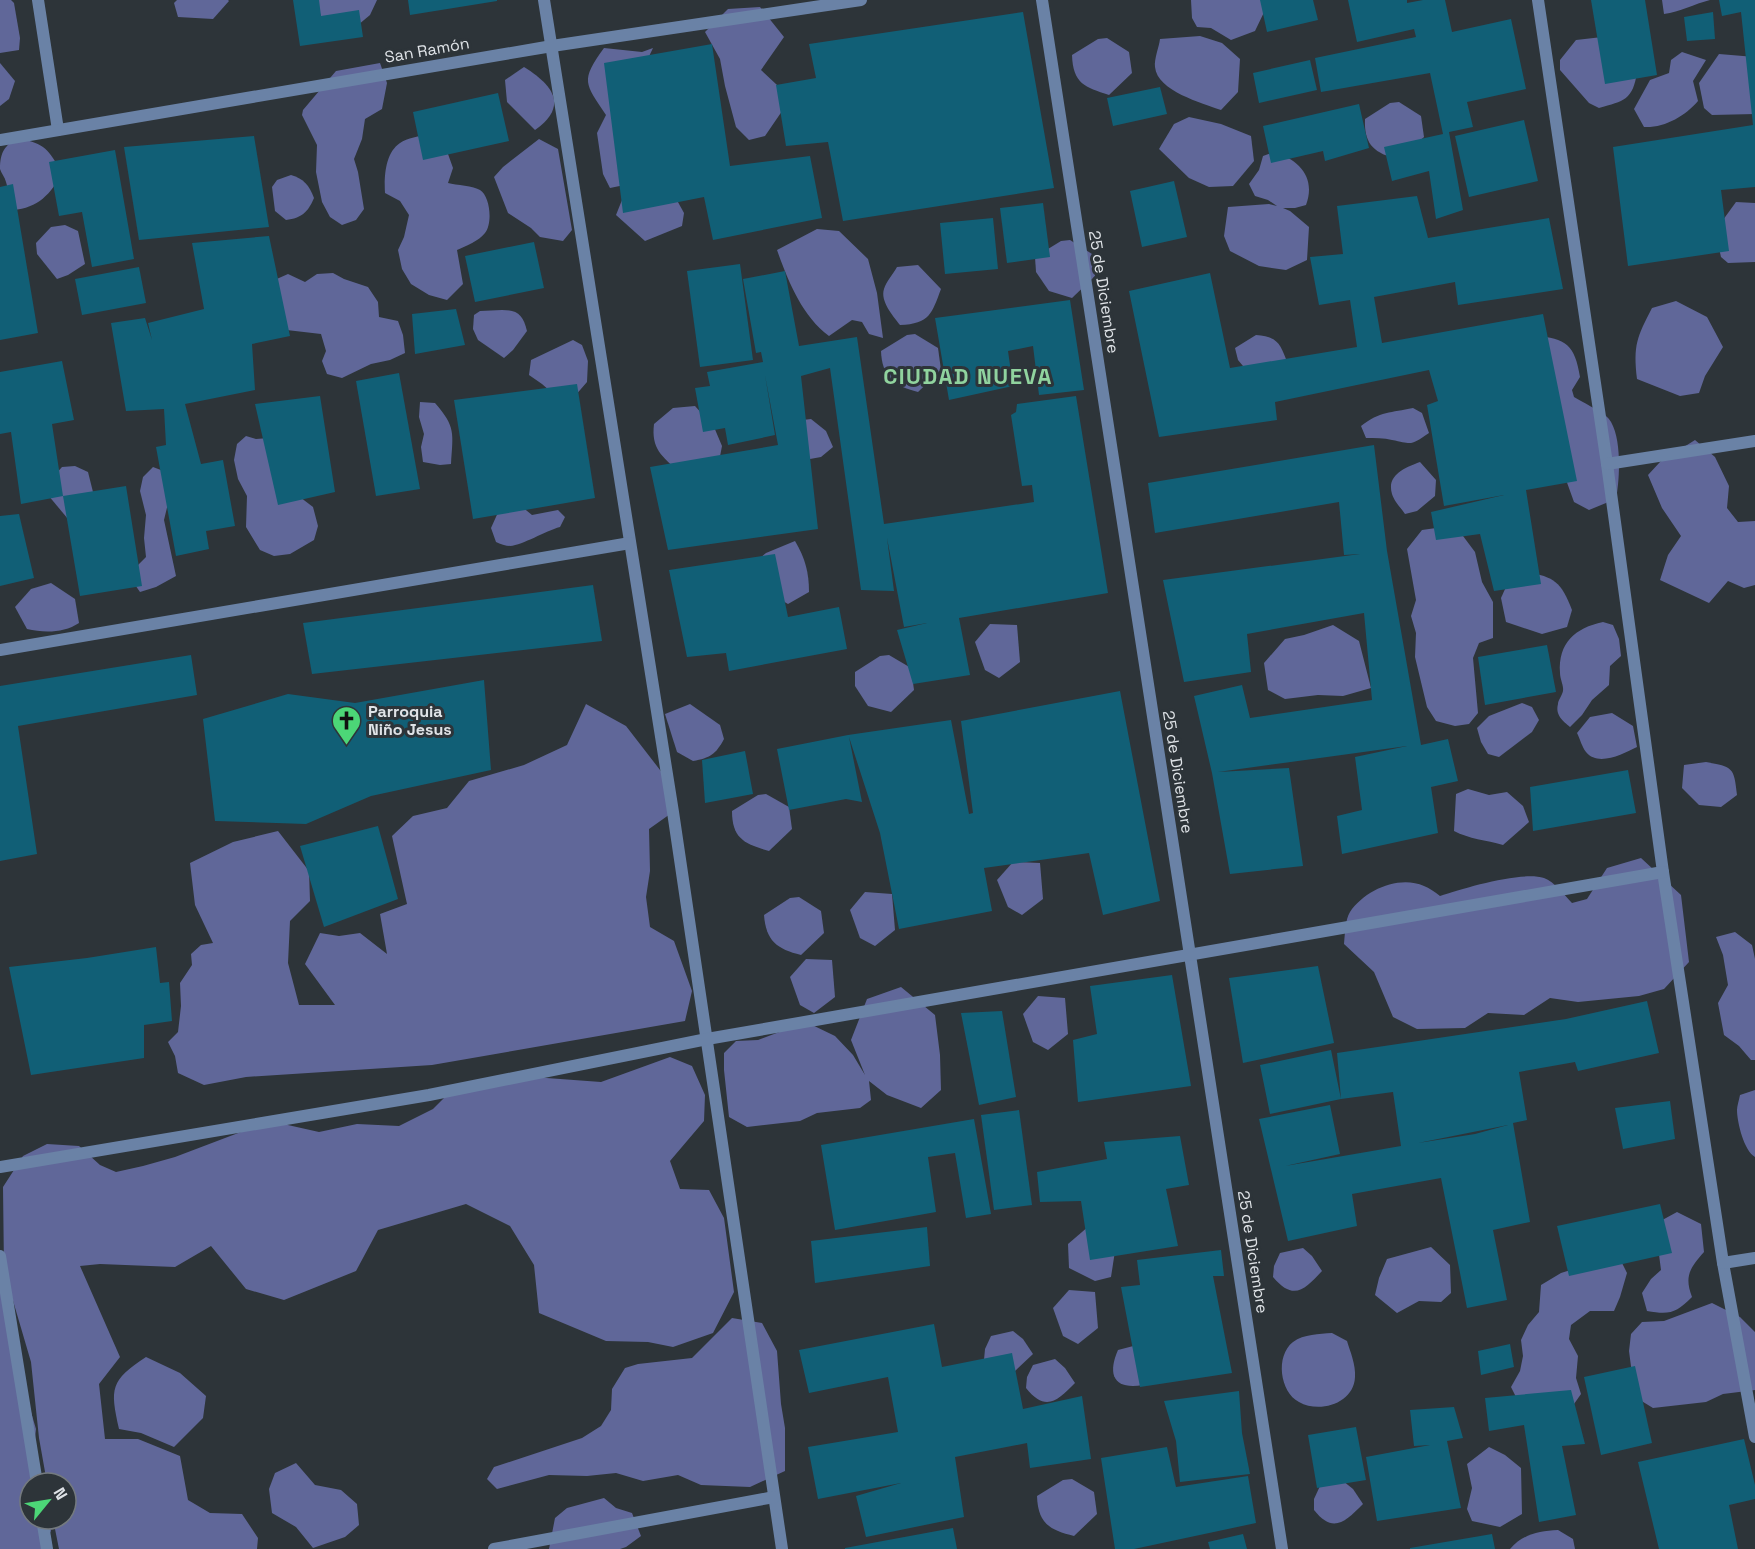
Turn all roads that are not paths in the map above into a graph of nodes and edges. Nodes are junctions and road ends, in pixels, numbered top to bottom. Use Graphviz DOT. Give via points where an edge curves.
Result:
graph roads {
  1 [pos="38,0"];
  2 [pos="544,0"];
  3 [pos="861,0"];
  4 [pos="1042,0"];
  5 [pos="1538,0"];
  6 [pos="552,46"];
  7 [pos="58,130"];
  8 [pos="0,140"];
  9 [pos="1755,441"];
  10 [pos="1607,464"];
  11 [pos="630,543"];
  12 [pos="0,650"];
  13 [pos="1663,872"];
  14 [pos="1190,955"];
  15 [pos="707,1039"];
  16 [pos="0,1167"];
  17 [pos="0,1256"];
  18 [pos="1755,1258"];
  19 [pos="1723,1263"];
  20 [pos="1755,1437"];
  21 [pos="35,1471"];
  22 [pos="774,1497"];
  23 [pos="44,1531"];
  24 [pos="47,1549"];
  25 [pos="494,1549"];
  26 [pos="782,1549"];
  27 [pos="1282,1549"];
  1 -- 7 [label="street"];
  2 -- 6 [label="street"];
  3 -- 6 [label="street, San Ramón"];
  4 -- 14 [label="street, 25 de Diciembre"];
  5 -- 10 [label="street"];
  6 -- 7 [label="street, San Ramón"];
  6 -- 11 [label="street"];
  7 -- 8 [label="street, San Ramón"];
  9 -- 10 [label="street"];
  10 -- 13 [label="street"];
  11 -- 12 [label="street"];
  11 -- 15 [label="street"];
  13 -- 14 [label="street"];
  13 -- 19 [label="street"];
  14 -- 15 [label="street"];
  14 -- 27 [label="street, 25 de Diciembre"];
  15 -- 16 [label="street" via="429,1095"];
  15 -- 22 [label="street"];
  17 -- 21 [label="street"];
  18 -- 19 [label="street"];
  19 -- 20 [label="street"];
  22 -- 25 [label="street"];
  22 -- 26 [label="street"];
  23 -- 24 [label="street"];
}
